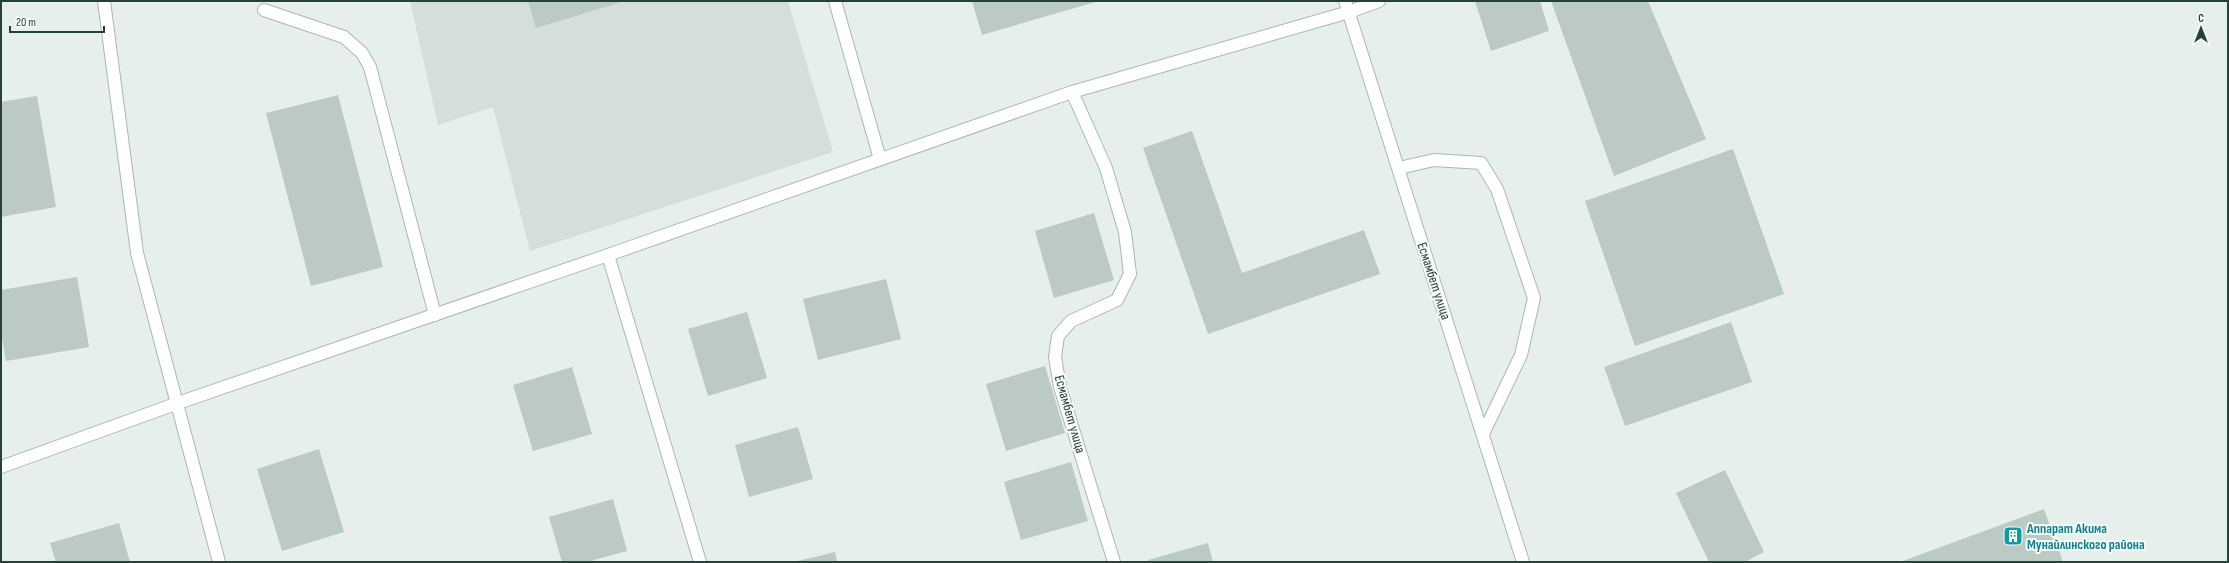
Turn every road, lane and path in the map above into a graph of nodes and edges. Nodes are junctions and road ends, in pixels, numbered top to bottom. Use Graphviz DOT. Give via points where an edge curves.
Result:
graph roads {
  1 [pos="104,1"];
  2 [pos="835,1"];
  3 [pos="1379,1"];
  4 [pos="1347,7"];
  5 [pos="264,10"];
  6 [pos="1072,92"];
  7 [pos="880,159"];
  8 [pos="1398,168"];
  9 [pos="608,255"];
  10 [pos="435,315"];
  11 [pos="178,403"];
  12 [pos="1483,434"];
  13 [pos="1,467"];
  14 [pos="219,562"];
  15 [pos="700,562"];
  16 [pos="1114,562"];
  17 [pos="1524,562"];
  1 -- 11 [label="street" via="137,253"];
  2 -- 7 [label="street"];
  3 -- 4 [label="street"];
  4 -- 6 [label="street"];
  4 -- 8 [label="street, Есмамбет улица"];
  5 -- 10 [label="street" via="344,37 362,52 370,67"];
  6 -- 7 [label="street"];
  6 -- 16 [label="street, Есмамбет улица" via="1106,168 1125,232 1130,274 1117,300 1071,321 1058,336 1056,358 1060,387"];
  7 -- 9 [label="street"];
  8 -- 12 [label="street, Есмамбет улица"];
  8 -- 12 [label="street" via="1434,160 1481,162 1496,189 1534,298 1521,355"];
  9 -- 10 [label="street"];
  9 -- 15 [label="street"];
  10 -- 11 [label="street"];
  11 -- 13 [label="street"];
  11 -- 14 [label="street"];
  12 -- 17 [label="street, Есмамбет улица"];
}
